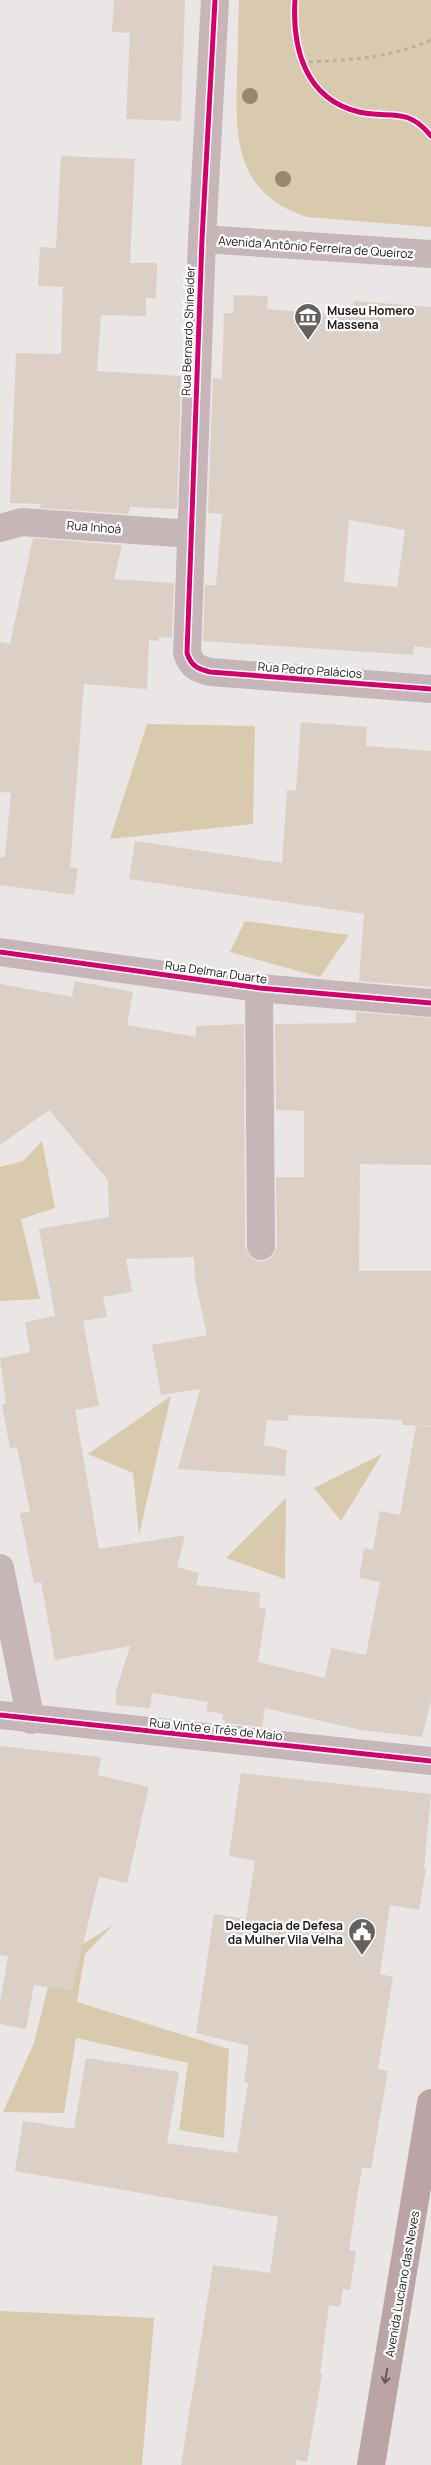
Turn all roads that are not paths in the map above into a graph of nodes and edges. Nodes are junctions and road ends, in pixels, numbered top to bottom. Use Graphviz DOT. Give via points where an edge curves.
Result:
graph roads {
  1 [pos="214,0"];
  2 [pos="202,239"];
  3 [pos="431,254"];
  4 [pos="0,528"];
  5 [pos="190,534"];
  6 [pos="190,662"];
  7 [pos="431,689"];
  8 [pos="0,952"];
  9 [pos="258,988"];
  10 [pos="431,1004"];
  11 [pos="261,1246"];
  12 [pos="0,1568"];
  13 [pos="0,1715"];
  14 [pos="31,1720"];
  15 [pos="431,1761"];
  16 [pos="431,2103"];
  17 [pos="426,2171"];
  18 [pos="371,2465"];
  1 -- 2 [label="street, Rua Bernardo Shineider"];
  2 -- 3 [label="street, Avenida Antônio Ferreira de Queiroz"];
  2 -- 5 [label="street, Rua Bernardo Shineider"];
  4 -- 5 [label="street, Rua Inhoá" via="22,522"];
  5 -- 6 [label="street, Rua Bernardo Shineider" via="186,642"];
  6 -- 7 [label="street, Rua Pedro Palácios" via="198,669 210,672"];
  8 -- 9 [label="street, Rua Delmar Duarte"];
  9 -- 10 [label="street, Rua Delmar Duarte"];
  9 -- 11 [label="street, Rua Delmar Duarte"];
  12 -- 14 [label="street"];
  13 -- 14 [label="street, Rua Vinte e Três de Maio"];
  14 -- 15 [label="street, Rua Vinte e Três de Maio"];
  16 -- 17 [label="main road, Avenida Luciano das Neves"];
  17 -- 18 [label="main road, Avenida Luciano das Neves, one-way"];
}
